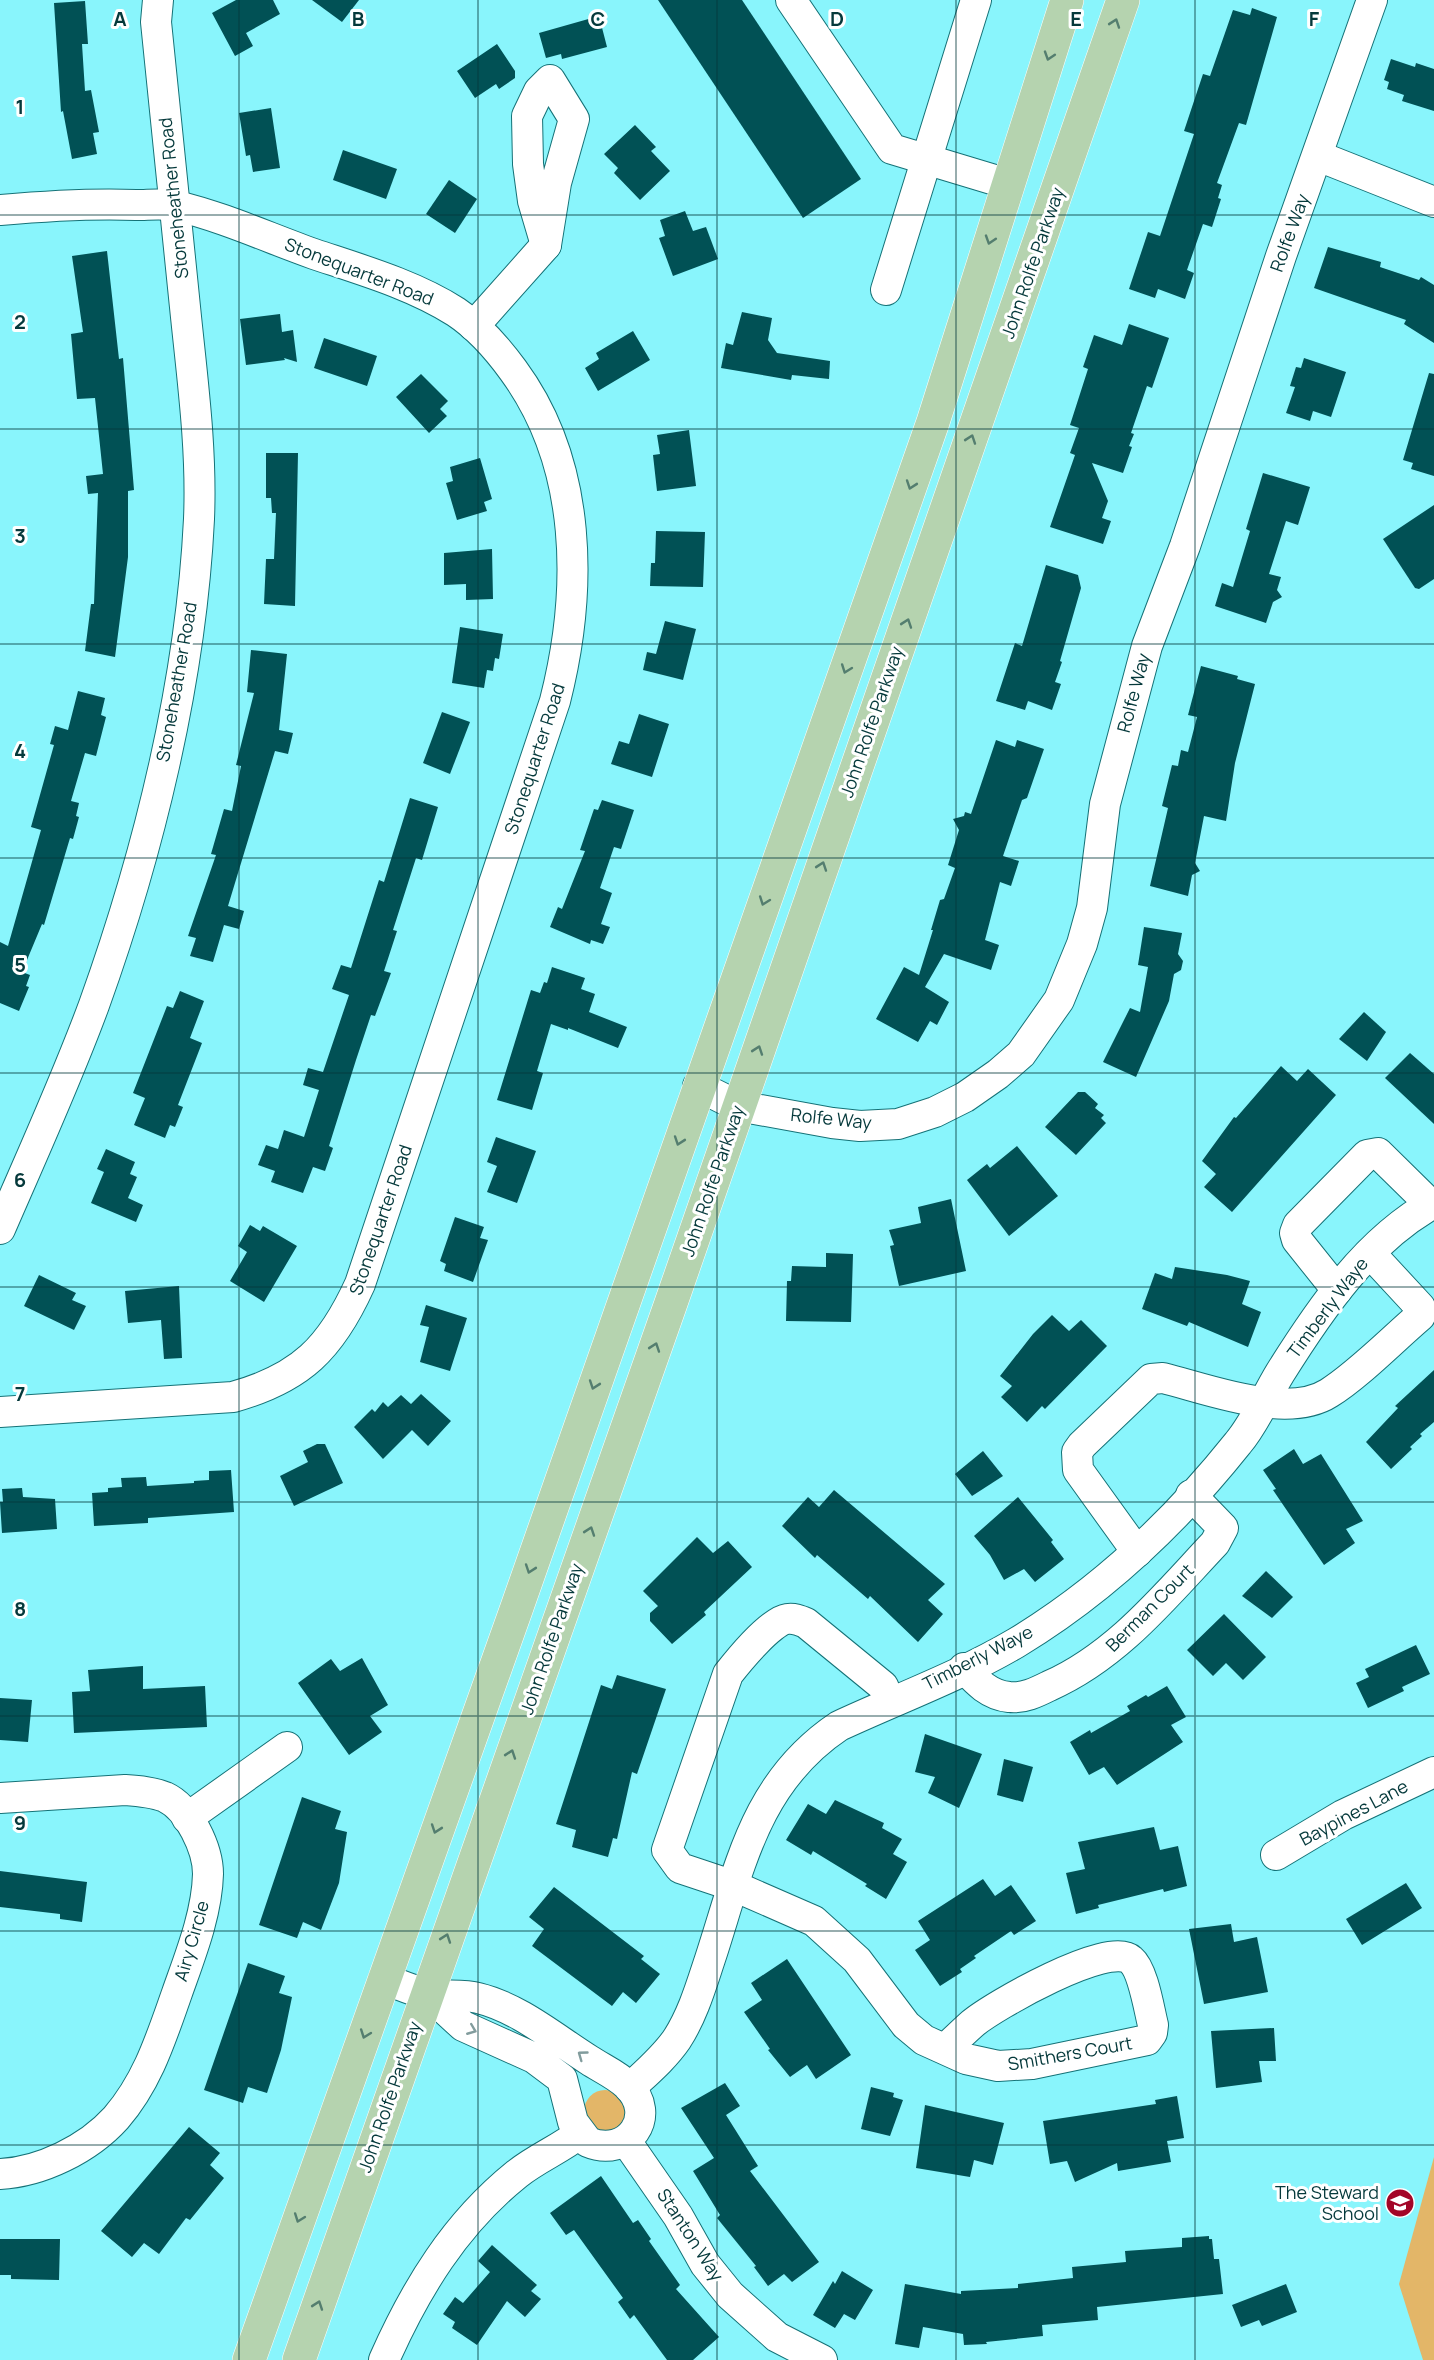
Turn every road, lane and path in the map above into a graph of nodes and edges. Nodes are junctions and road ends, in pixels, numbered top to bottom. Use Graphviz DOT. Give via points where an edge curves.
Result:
graph roads {
  1 [pos="158,0"];
  2 [pos="791,0"];
  3 [pos="976,0"];
  4 [pos="1067,0"];
  5 [pos="1123,0"];
  6 [pos="1372,0"];
  7 [pos="1318,156"];
  8 [pos="926,161"];
  9 [pos="1008,184"];
  10 [pos="1434,202"];
  11 [pos="175,206"];
  12 [pos="0,210"];
  13 [pos="546,245"];
  14 [pos="886,290"];
  15 [pos="474,326"];
  16 [pos="698,1086"];
  17 [pos="738,1106"];
  18 [pos="1432,1204"];
  19 [pos="0,1229"];
  20 [pos="1370,1253"];
  21 [pos="1337,1290"];
  22 [pos="1263,1402"];
  23 [pos="0,1412"];
  24 [pos="1191,1495"];
  25 [pos="1137,1552"];
  26 [pos="964,1668"];
  27 [pos="890,1702"];
  28 [pos="287,1748"];
  29 [pos="1434,1772"];
  30 [pos="0,1798"];
  31 [pos="187,1818"];
  32 [pos="1276,1856"];
  33 [pos="734,1886"];
  34 [pos="384,1979"];
  35 [pos="427,1994"];
  36 [pos="945,2049"];
  37 [pos="630,2088"];
  38 [pos="579,2134"];
  39 [pos="626,2141"];
  40 [pos="0,2174"];
  41 [pos="249,2360"];
  42 [pos="299,2360"];
  43 [pos="384,2360"];
  44 [pos="822,2360"];
  1 -- 11 [label="street, Stoneheather Road" via="156,22"];
  2 -- 8 [label="street" via="892,149"];
  3 -- 8 [label="street"];
  4 -- 9 [label="main road, one-way"];
  17 -- 5 [label="main road, John Rolfe Parkway, one-way"];
  6 -- 7 [label="street, Rolfe Way"];
  7 -- 10 [label="street"];
  7 -- 17 [label="street, Rolfe Way" via="1147,646 1105,804 1092,908 1059,1000 1021,1054 965,1097 935,1112 898,1124 860,1126"];
  8 -- 9 [label="street"];
  8 -- 14 [label="street"];
  9 -- 16 [label="main road, one-way" via="925,444"];
  11 -- 12 [label="street, Stonequarter Road" via="78,203"];
  11 -- 15 [label="street, Stonequarter Road" via="373,274 433,299"];
  11 -- 19 [label="street, Stoneheather Road" via="197,422 199,516 190,629 172,727 111,956 62,1086"];
  13 -- 15 [label="street"];
  15 -- 23 [label="street, Stonequarter Road" via="496,346 529,392 554,445 567,495 573,559 567,648 537,758 360,1284 336,1330 317,1352 265,1388 201,1401"];
  16 -- 17 [label="street, Rolfe Way"];
  16 -- 34 [label="main road, one-way"];
  35 -- 17 [label="main road, John Rolfe Parkway, one-way"];
  18 -- 20 [label="street, Timberly Waye" via="1401,1224"];
  18 -- 21 [label="street" via="1378,1154 1367,1155 1298,1225 1295,1233"];
  20 -- 21 [label="street, Timberly Waye"];
  20 -- 22 [label="street" via="1420,1307 1420,1316 1328,1394 1289,1404"];
  21 -- 22 [label="street, Timberly Waye"];
  22 -- 24 [label="street, Timberly Waye" via="1239,1442"];
  22 -- 25 [label="street" via="1163,1378 1151,1379 1082,1445 1077,1452 1078,1470"];
  24 -- 25 [label="street, Timberly Waye" via="1167,1525"];
  24 -- 26 [label="street, Berman Court" via="1223,1528 1215,1543 1130,1632 1099,1658 1065,1679 1023,1696 1010,1697 983,1688"];
  25 -- 26 [label="street, Timberly Waye" via="1080,1601 1014,1643"];
  26 -- 27 [label="street, Timberly Waye"];
  27 -- 33 [label="street, Timberly Waye" via="819,1739 772,1791 752,1830"];
  27 -- 33 [label="street, Smithers Court" via="883,1686 796,1619 779,1621 739,1660 720,1692 667,1850 680,1868"];
  28 -- 31 [label="street"];
  29 -- 32 [label="street, Baypines Lane" via="1343,1815"];
  30 -- 31 [label="street, Airy Circle" via="146,1792 167,1798"];
  31 -- 40 [label="street, Airy Circle" via="203,1851 208,1873 204,1903 188,1962 150,2068 121,2111 98,2136 45,2166"];
  33 -- 36 [label="street, Smithers Court" via="814,1921 857,1960 906,2025 924,2040"];
  33 -- 37 [label="street, Timberly Waye" via="688,2018 666,2052"];
  34 -- 35 [label="street"];
  34 -- 41 [label="main road, one-way"];
  37 -- 35 [label="street, one-way" via="522,2017 478,1998"];
  35 -- 38 [label="street, one-way" via="463,2026 534,2058 562,2079"];
  42 -- 35 [label="main road, John Rolfe Parkway, one-way"];
  36 -- 36 [label="street, Smithers Court" via="966,2059 998,2066 1032,2064 1147,2040 1153,2025 1137,1966 1130,1958 1119,1956 1042,1981 973,2024"];
  37 -- 39 [label="street" via="639,2102 640,2118"];
  38 -- 39 [label="street" via="596,2146 612,2147"];
  38 -- 43 [label="street" via="517,2174 469,2219 426,2276"];
  39 -- 44 [label="street, Stanton Way" via="678,2216 705,2264 730,2295 777,2337"];
}
